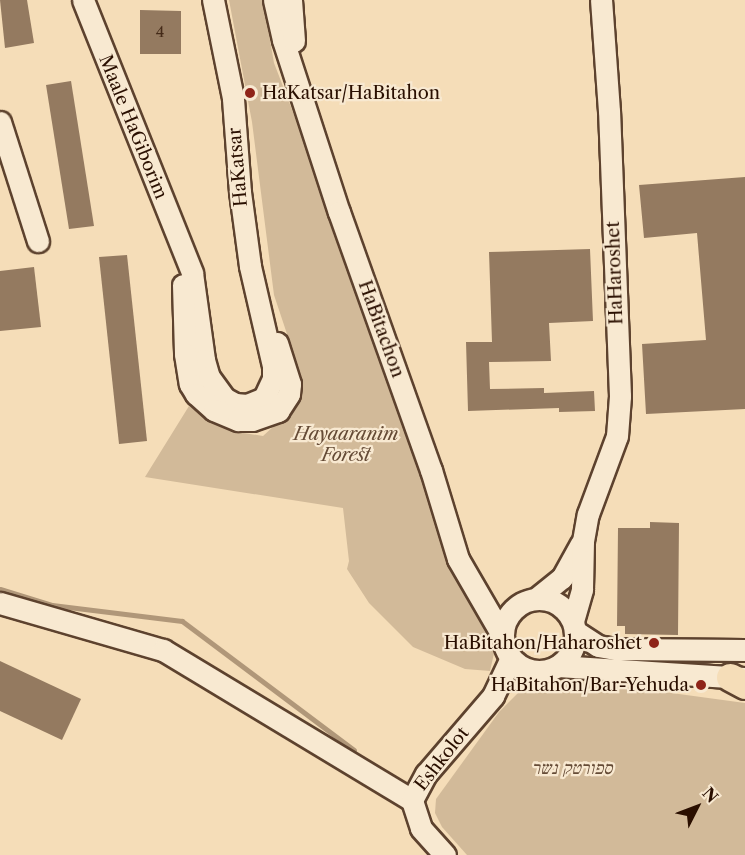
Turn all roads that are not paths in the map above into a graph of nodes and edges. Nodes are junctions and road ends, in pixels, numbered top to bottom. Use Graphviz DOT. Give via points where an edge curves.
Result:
graph roads {
  1 [pos="83,0"];
  2 [pos="274,0"];
  3 [pos="291,0"];
  4 [pos="601,0"];
  5 [pos="212,5"];
  6 [pos="294,75"];
  7 [pos="0,122"];
  8 [pos="38,240"];
  9 [pos="261,410"];
  10 [pos="583,541"];
  11 [pos="471,582"];
  12 [pos="528,601"];
  13 [pos="0,603"];
  14 [pos="574,626"];
  15 [pos="502,635"];
  16 [pos="745,651"];
  17 [pos="511,658"];
  18 [pos="558,666"];
  19 [pos="529,670"];
  20 [pos="740,680"];
  21 [pos="493,696"];
  22 [pos="412,800"];
  23 [pos="444,855"];
  1 -- 9 [label="street, Maale HaGiborim" via="196,290 209,377 224,398"];
  2 -- 6 [label="street, HaBitachon"];
  3 -- 6 [label="street, HaBitachon"];
  4 -- 10 [label="street, HaHaroshet" via="620,396 617,436 597,484"];
  5 -- 9 [label="street, HaKatsar" via="229,69 254,289 262,319 284,358 290,384 285,404 278,411"];
  6 -- 11 [label="street, HaBitachon" via="458,559"];
  7 -- 8 [label="street"];
  10 -- 12 [label="street, HaHaroshet" via="562,578"];
  10 -- 14 [label="street, HaHaroshet" via="582,589"];
  11 -- 12 [label="street" via="504,600"];
  11 -- 15 [label="street, HaBitachon"];
  12 -- 14 [label="street" via="555,602 568,613"];
  12 -- 15 [label="street" via="507,617"];
  13 -- 22 [label="street" via="163,650"];
  14 -- 16 [label="street" via="598,646 615,649"];
  14 -- 18 [label="street" via="572,651"];
  15 -- 17 [label="street"];
  17 -- 19 [label="street"];
  17 -- 21 [label="street, Eshkolot"];
  18 -- 19 [label="street"];
  18 -- 20 [label="street"];
  19 -- 21 [label="street, Eshkolot"];
  21 -- 22 [label="street, Eshkolot" via="426,774"];
  22 -- 23 [label="street, Eshkolot" via="421,828"];
}
